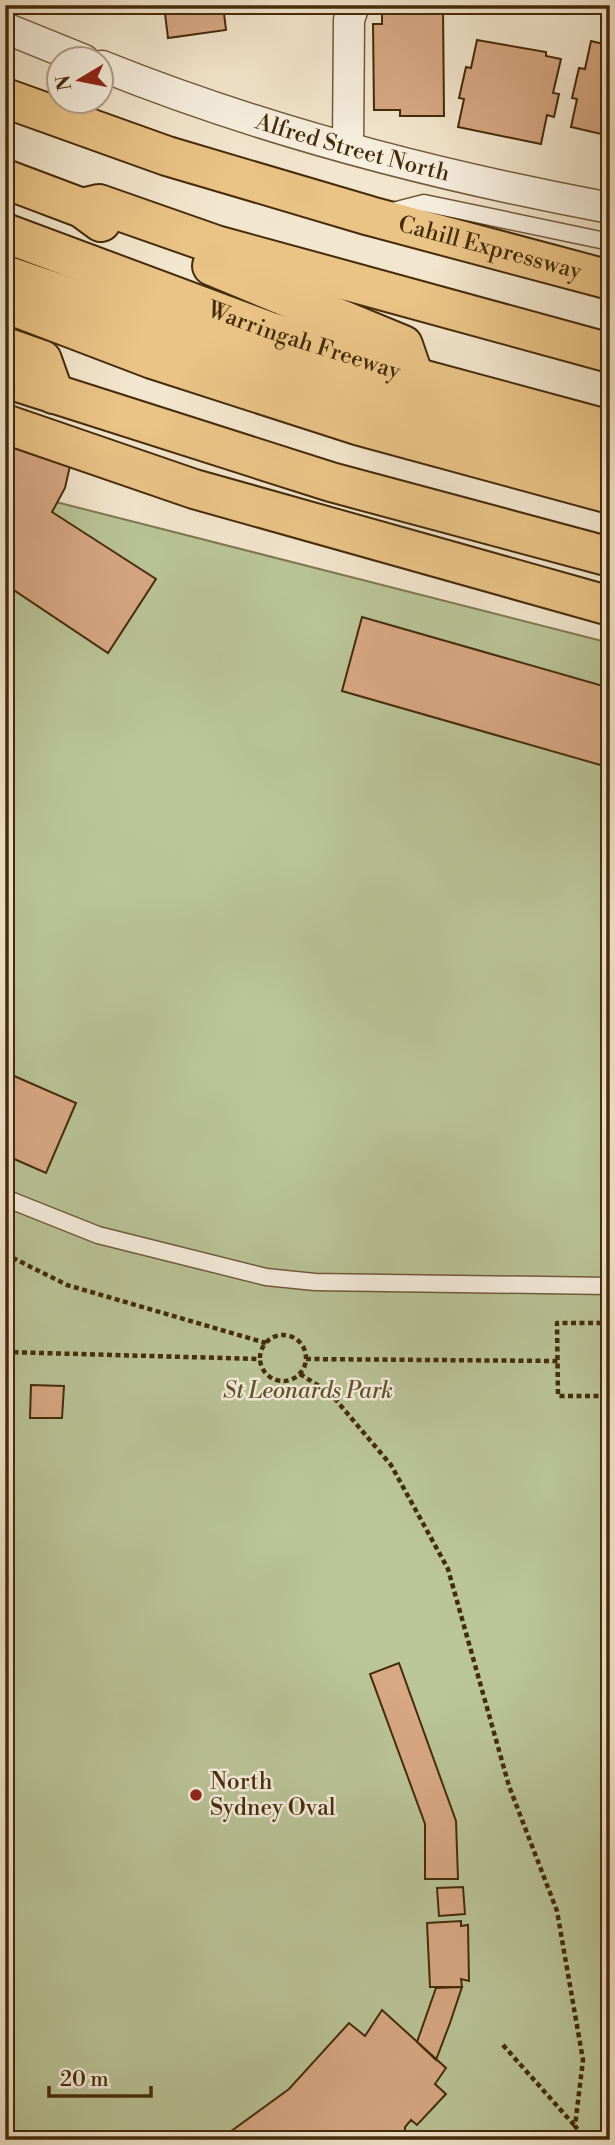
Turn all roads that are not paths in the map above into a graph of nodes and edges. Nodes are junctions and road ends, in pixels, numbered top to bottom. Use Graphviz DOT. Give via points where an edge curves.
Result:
graph roads {
  1 [pos="354,5"];
  2 [pos="5,28"];
  3 [pos="49,46"];
  4 [pos="116,71"];
  5 [pos="5,98"];
  6 [pos="348,147"];
  7 [pos="5,179"];
  8 [pos="82,208"];
  9 [pos="610,208"];
  10 [pos="370,216"];
  11 [pos="5,233"];
  12 [pos="610,242"];
  13 [pos="5,275"];
  14 [pos="610,280"];
  15 [pos="5,303"];
  16 [pos="5,347"];
  17 [pos="610,353"];
  18 [pos="414,377"];
  19 [pos="5,378"];
  20 [pos="54,394"];
  21 [pos="5,424"];
  22 [pos="610,430"];
  23 [pos="610,462"];
  24 [pos="610,494"];
  25 [pos="610,557"];
  26 [pos="610,606"];
  27 [pos="5,1198"];
  28 [pos="610,1286"];
  1 -- 6 [label="street" via="349,20"];
  2 -- 3 [label="street"];
  4 -- 6 [label="street, Alfred Street North"];
  5 -- 10 [label="highway" via="167,156"];
  6 -- 9 [label="street, Alfred Street North"];
  7 -- 8 [label="highway"];
  8 -- 17 [label="highway" via="99,204 216,245"];
  8 -- 18 [label="highway" via="93,219 403,345"];
  10 -- 12 [label="lane" via="425,203"];
  10 -- 14 [label="highway, Cahill Expressway"];
  11 -- 18 [label="highway, Warringah Freeway" via="268,331"];
  13 -- 23 [label="highway, Warringah Freeway" via="383,400"];
  15 -- 24 [label="highway" via="152,359 360,426"];
  16 -- 20 [label="highway" via="42,360"];
  18 -- 22 [label="highway, Warringah Freeway"];
  19 -- 20 [label="highway"];
  20 -- 25 [label="highway" via="331,482"];
  21 -- 26 [label="highway" via="194,489"];
  27 -- 28 [label="lane" via="99,1236 266,1277 315,1282"];
}
